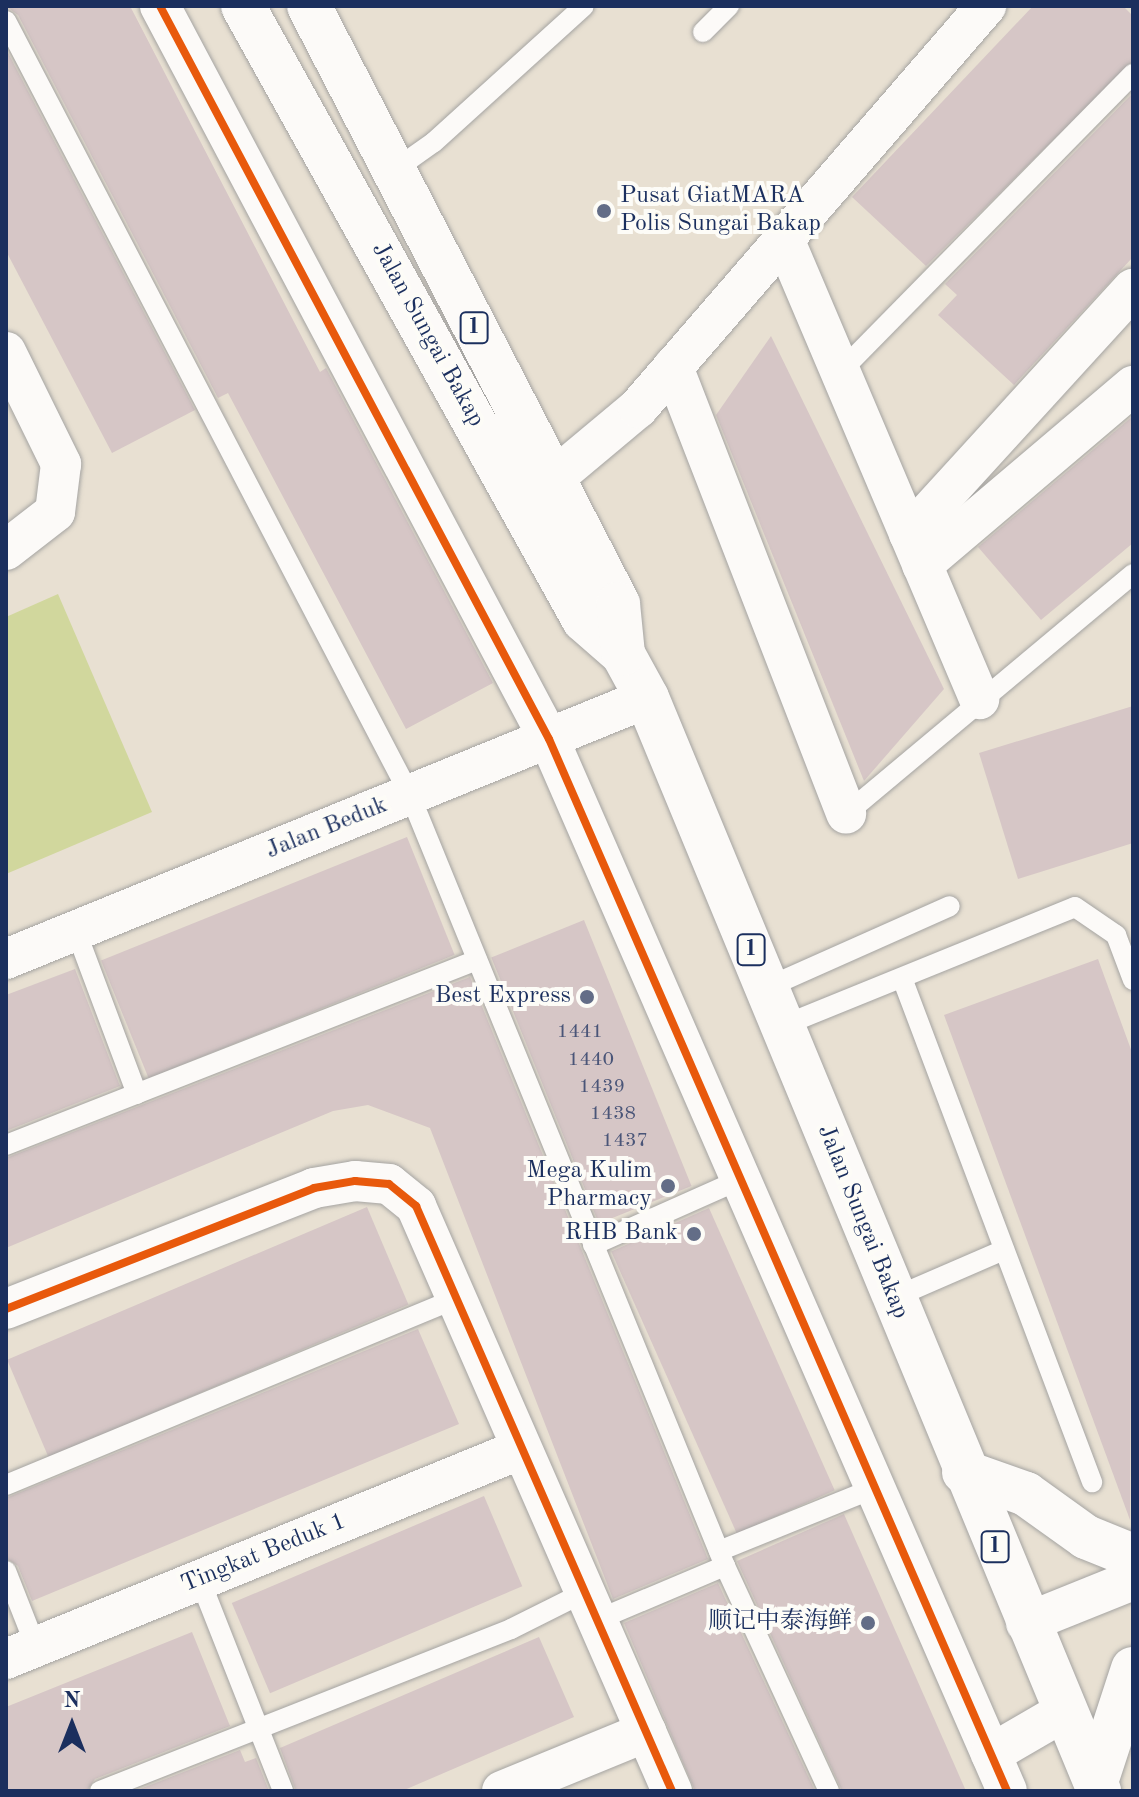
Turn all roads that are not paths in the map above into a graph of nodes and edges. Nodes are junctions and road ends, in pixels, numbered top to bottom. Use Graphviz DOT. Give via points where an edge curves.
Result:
graph roads {
  1 [pos="160,6"];
  2 [pos="243,6"];
  3 [pos="309,6"];
  4 [pos="584,6"];
  5 [pos="729,6"];
  6 [pos="986,6"];
  7 [pos="6,21"];
  8 [pos="703,32"];
  9 [pos="1133,74"];
  10 [pos="393,171"];
  11 [pos="784,239"];
  12 [pos="1133,289"];
  13 [pos="6,352"];
  14 [pos="673,367"];
  15 [pos="840,372"];
  16 [pos="1133,386"];
  17 [pos="553,479"];
  18 [pos="6,550"];
  19 [pos="916,550"];
  20 [pos="1133,574"];
  21 [pos="623,654"];
  22 [pos="647,698"];
  23 [pos="979,699"];
  24 [pos="549,739"];
  25 [pos="410,795"];
  26 [pos="846,814"];
  27 [pos="950,906"];
  28 [pos="76,931"];
  29 [pos="6,959"];
  30 [pos="477,960"];
  31 [pos="902,978"];
  32 [pos="1133,980"];
  33 [pos="774,1007"];
  34 [pos="137,1094"];
  35 [pos="6,1145"];
  36 [pos="741,1179"];
  37 [pos="593,1245"];
  38 [pos="1004,1250"];
  39 [pos="893,1298"];
  40 [pos="456,1299"];
  41 [pos="6,1309"];
  42 [pos="521,1449"];
  43 [pos="964,1472"];
  44 [pos="1092,1482"];
  45 [pos="6,1485"];
  46 [pos="875,1488"];
  47 [pos="1133,1556"];
  48 [pos="722,1558"];
  49 [pos="6,1571"];
  50 [pos="200,1580"];
  51 [pos="1133,1580"];
  52 [pos="591,1606"];
  53 [pos="1026,1623"];
  54 [pos="21,1653"];
  55 [pos="1133,1669"];
  56 [pos="1065,1711"];
  57 [pos="258,1729"];
  58 [pos="646,1732"];
  59 [pos="991,1754"];
  60 [pos="1097,1787"];
  61 [pos="100,1791"];
  62 [pos="283,1791"];
  63 [pos="502,1791"];
  64 [pos="672,1791"];
  65 [pos="829,1791"];
  66 [pos="1007,1791"];
  1 -- 24 [label="street"];
  2 -- 21 [label="highway, Jalan Sungai Bakap / 1" via="584,620"];
  3 -- 10 [label="highway, Jalan Sungai Bakap / 1"];
  4 -- 10 [label="lane" via="434,142"];
  5 -- 8 [label="lane"];
  6 -- 11 [label="street"];
  7 -- 25 [label="lane"];
  9 -- 15 [label="lane"];
  10 -- 17 [label="highway, Jalan Sungai Bakap / 1"];
  11 -- 14 [label="street"];
  11 -- 15 [label="street"];
  12 -- 19 [label="street"];
  13 -- 18 [label="street" via="61,464 55,512"];
  14 -- 17 [label="street" via="638,408"];
  14 -- 26 [label="street"];
  15 -- 19 [label="street"];
  16 -- 19 [label="street"];
  17 -- 21 [label="highway, Jalan Sungai Bakap / 1" via="618,604"];
  19 -- 23 [label="street"];
  20 -- 23 [label="lane"];
  21 -- 22 [label="highway, Jalan Sungai Bakap / 1"];
  22 -- 24 [label="street, Jalan Beduk"];
  22 -- 33 [label="highway, Jalan Sungai Bakap / 1"];
  23 -- 26 [label="lane"];
  24 -- 25 [label="street, Jalan Beduk"];
  24 -- 36 [label="street"];
  25 -- 28 [label="street, Jalan Beduk"];
  25 -- 30 [label="lane"];
  27 -- 33 [label="lane"];
  28 -- 29 [label="street, Jalan Beduk"];
  28 -- 34 [label="lane"];
  30 -- 34 [label="lane"];
  30 -- 37 [label="lane"];
  31 -- 32 [label="lane" via="1075,907 1116,935"];
  31 -- 33 [label="lane"];
  31 -- 38 [label="lane"];
  33 -- 39 [label="highway, Jalan Sungai Bakap / 1"];
  34 -- 35 [label="lane"];
  36 -- 37 [label="lane"];
  36 -- 46 [label="street"];
  37 -- 48 [label="lane"];
  38 -- 39 [label="lane"];
  38 -- 44 [label="lane"];
  39 -- 43 [label="highway, Jalan Sungai Bakap / 1"];
  40 -- 41 [label="street" via="416,1206 389,1184 355,1181 260,1206"];
  40 -- 42 [label="street"];
  40 -- 45 [label="lane"];
  42 -- 50 [label="street, Tingkat Beduk 1"];
  42 -- 52 [label="street"];
  43 -- 47 [label="highway" via="1026,1494 1086,1537"];
  43 -- 53 [label="highway, Jalan Sungai Bakap / 1"];
  46 -- 48 [label="lane"];
  46 -- 59 [label="street"];
  48 -- 52 [label="lane"];
  48 -- 65 [label="lane"];
  49 -- 54 [label="lane"];
  50 -- 54 [label="street, Tingkat Beduk 1"];
  50 -- 57 [label="lane"];
  51 -- 53 [label="street"];
  52 -- 57 [label="lane" via="511,1629"];
  52 -- 58 [label="street"];
  53 -- 56 [label="highway, Jalan Sungai Bakap / 1"];
  55 -- 60 [label="highway"];
  56 -- 59 [label="street"];
  56 -- 60 [label="highway, Jalan Sungai Bakap / 1"];
  57 -- 61 [label="lane"];
  57 -- 62 [label="lane"];
  58 -- 63 [label="street"];
  58 -- 64 [label="street"];
  59 -- 66 [label="street"];
}
